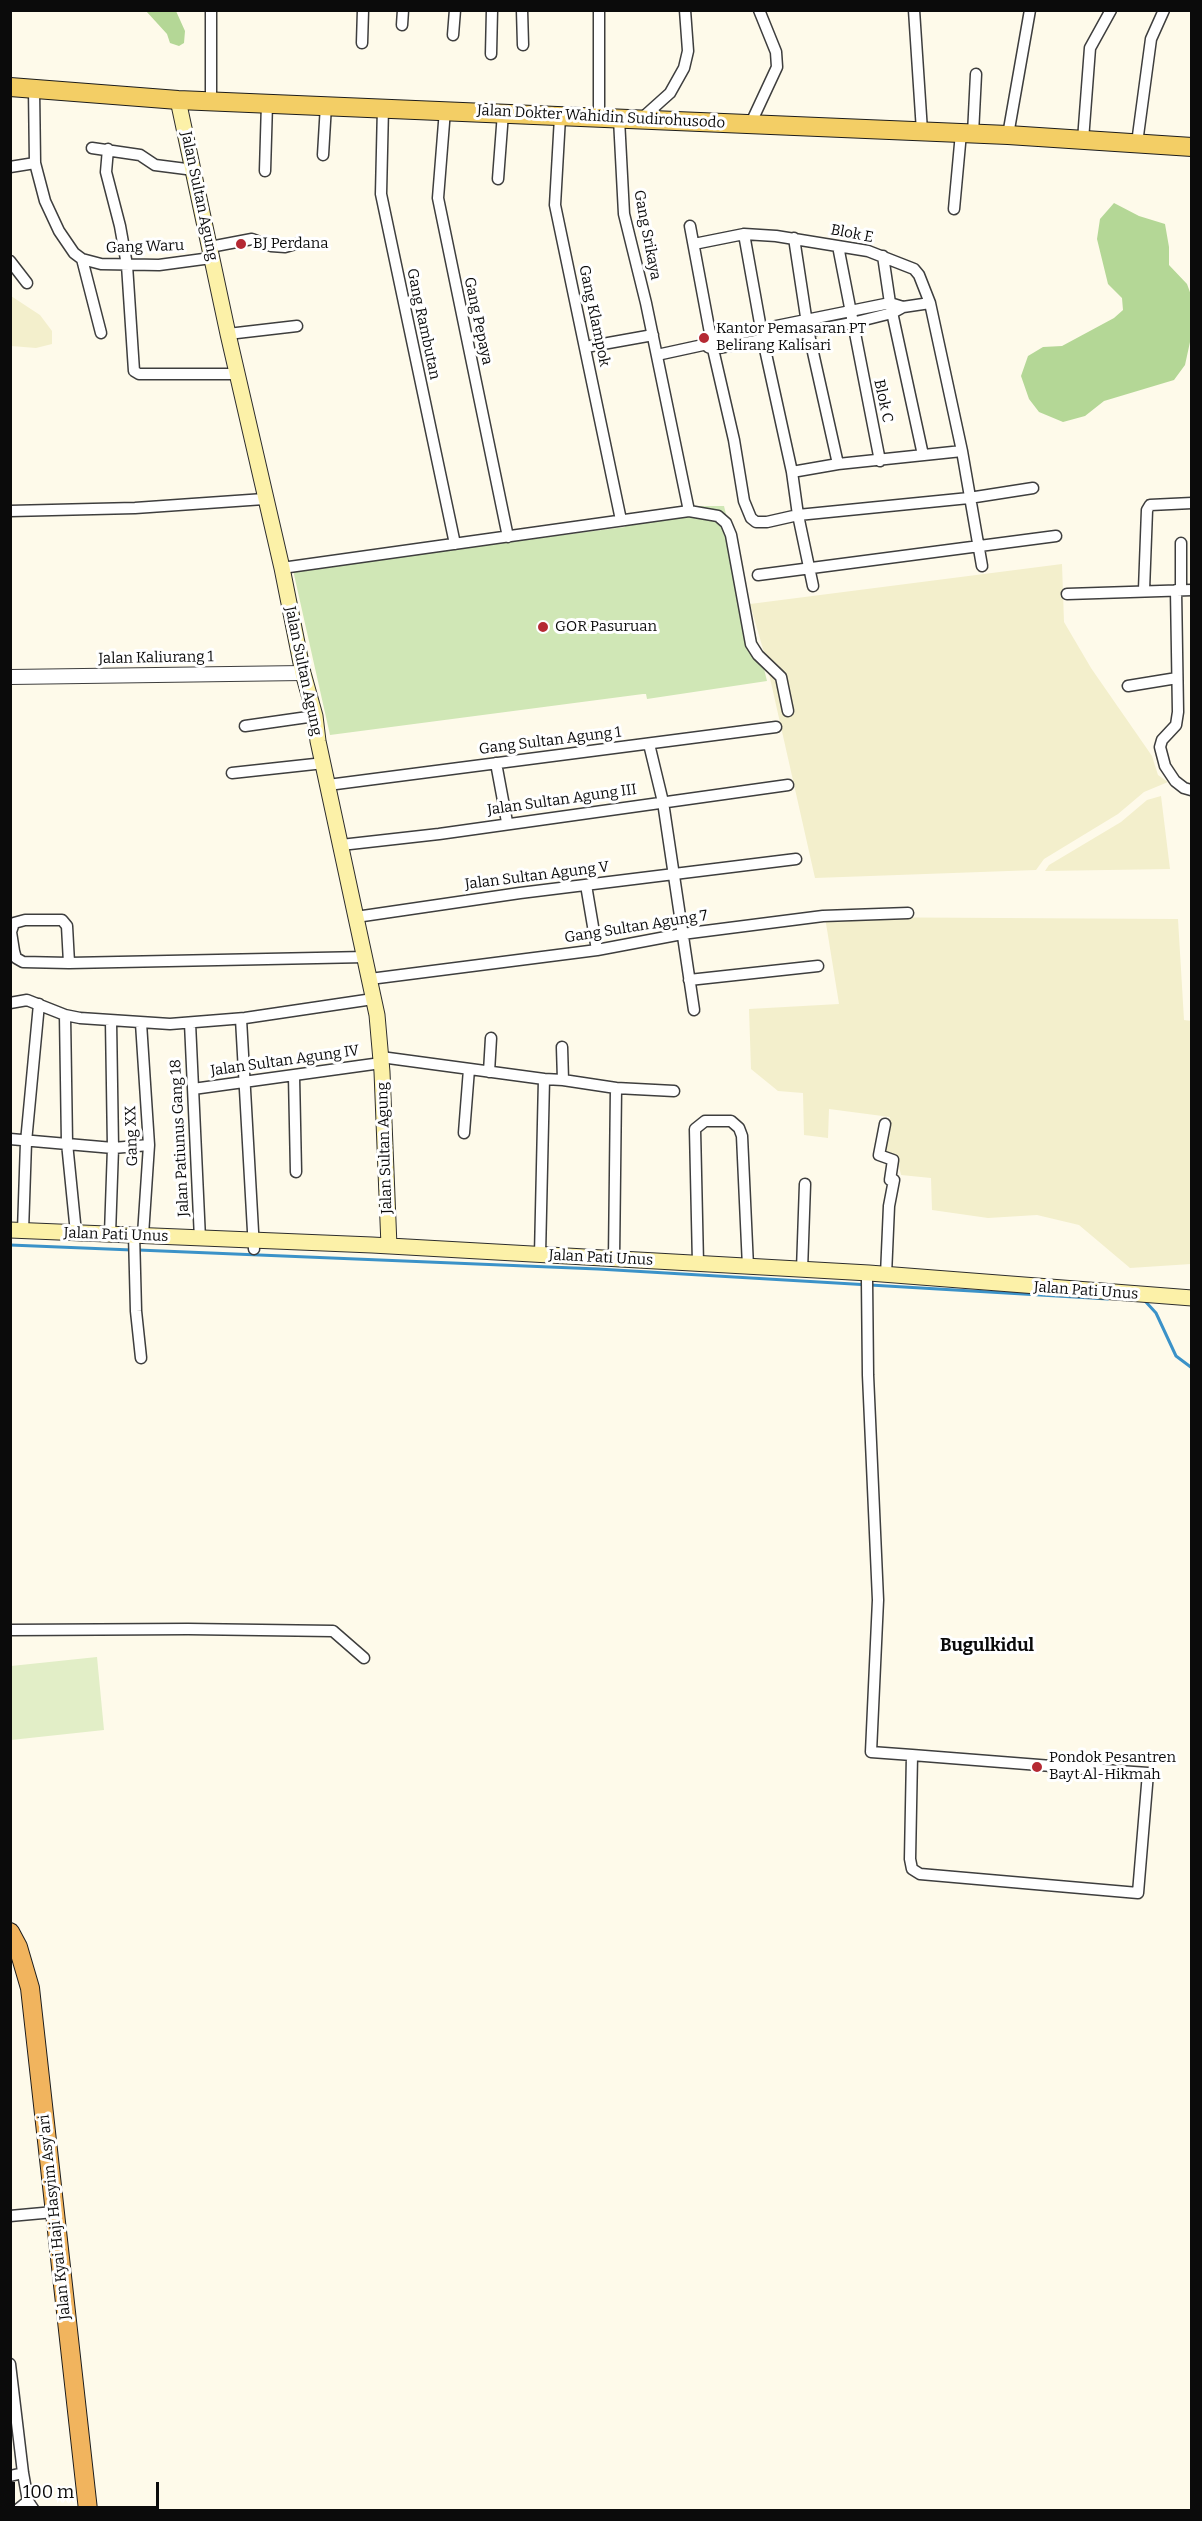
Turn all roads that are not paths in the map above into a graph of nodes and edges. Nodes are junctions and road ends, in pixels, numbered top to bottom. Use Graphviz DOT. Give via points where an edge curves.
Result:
graph roads {
  1 [pos="211,10"];
  2 [pos="363,10"];
  3 [pos="403,10"];
  4 [pos="455,10"];
  5 [pos="492,10"];
  6 [pos="522,10"];
  7 [pos="599,10"];
  8 [pos="685,10"];
  9 [pos="759,10"];
  10 [pos="914,10"];
  11 [pos="1030,10"];
  12 [pos="1111,10"];
  13 [pos="1164,10"];
  14 [pos="402,25"];
  15 [pos="453,35"];
  16 [pos="362,43"];
  17 [pos="522,45"];
  18 [pos="491,54"];
  19 [pos="976,74"];
  20 [pos="10,87"];
  21 [pos="34,89"];
  22 [pos="178,100"];
  23 [pos="211,101"];
  24 [pos="267,103"];
  25 [pos="326,105"];
  26 [pos="383,107"];
  27 [pos="445,110"];
  28 [pos="503,113"];
  29 [pos="560,117"];
  30 [pos="599,118"];
  31 [pos="619,119"];
  32 [pos="640,119"];
  33 [pos="750,125"];
  34 [pos="922,131"];
  35 [pos="967,134"];
  36 [pos="1008,135"];
  37 [pos="1083,141"];
  38 [pos="1137,143"];
  39 [pos="1191,147"];
  40 [pos="92,148"];
  41 [pos="108,149"];
  42 [pos="323,155"];
  43 [pos="35,163"];
  44 [pos="10,167"];
  45 [pos="194,170"];
  46 [pos="265,171"];
  47 [pos="498,180"];
  48 [pos="954,209"];
  49 [pos="690,226"];
  50 [pos="744,234"];
  51 [pos="794,238"];
  52 [pos="298,243"];
  53 [pos="694,244"];
  54 [pos="838,246"];
  55 [pos="211,253"];
  56 [pos="883,256"];
  57 [pos="82,259"];
  58 [pos="11,262"];
  59 [pos="127,265"];
  60 [pos="27,283"];
  61 [pos="930,303"];
  62 [pos="891,308"];
  63 [pos="851,317"];
  64 [pos="808,325"];
  65 [pos="297,326"];
  66 [pos="101,333"];
  67 [pos="228,334"];
  68 [pos="762,334"];
  69 [pos="653,335"];
  70 [pos="709,344"];
  71 [pos="586,347"];
  72 [pos="657,355"];
  73 [pos="237,374"];
  74 [pos="962,451"];
  75 [pos="923,455"];
  76 [pos="880,460"];
  77 [pos="838,464"];
  78 [pos="792,472"];
  79 [pos="1033,488"];
  80 [pos="969,498"];
  81 [pos="264,500"];
  82 [pos="1191,503"];
  83 [pos="688,506"];
  84 [pos="10,511"];
  85 [pos="798,515"];
  86 [pos="620,516"];
  87 [pos="507,531"];
  88 [pos="1056,536"];
  89 [pos="454,539"];
  90 [pos="1180,543"];
  91 [pos="978,546"];
  92 [pos="982,566"];
  93 [pos="810,567"];
  94 [pos="282,568"];
  95 [pos="758,574"];
  96 [pos="813,586"];
  97 [pos="1144,590"];
  98 [pos="1183,590"];
  99 [pos="1067,594"];
  100 [pos="303,673"];
  101 [pos="10,677"];
  102 [pos="1177,678"];
  103 [pos="1128,686"];
  104 [pos="788,711"];
  105 [pos="315,716"];
  106 [pos="245,726"];
  107 [pos="776,727"];
  108 [pos="649,744"];
  109 [pos="324,763"];
  110 [pos="496,763"];
  111 [pos="232,772"];
  112 [pos="328,785"];
  113 [pos="788,785"];
  114 [pos="1191,790"];
  115 [pos="663,802"];
  116 [pos="507,822"];
  117 [pos="340,845"];
  118 [pos="796,859"];
  119 [pos="672,874"];
  120 [pos="586,885"];
  121 [pos="908,913"];
  122 [pos="356,916"];
  123 [pos="682,934"];
  124 [pos="597,950"];
  125 [pos="366,957"];
  126 [pos="69,963"];
  127 [pos="818,966"];
  128 [pos="370,979"];
  129 [pos="689,980"];
  130 [pos="10,1003"];
  131 [pos="39,1004"];
  132 [pos="375,1007"];
  133 [pos="694,1010"];
  134 [pos="65,1015"];
  135 [pos="240,1026"];
  136 [pos="111,1029"];
  137 [pos="141,1029"];
  138 [pos="190,1029"];
  139 [pos="491,1038"];
  140 [pos="562,1047"];
  141 [pos="381,1060"];
  142 [pos="470,1069"];
  143 [pos="489,1072"];
  144 [pos="294,1076"];
  145 [pos="544,1079"];
  146 [pos="563,1080"];
  147 [pos="243,1082"];
  148 [pos="616,1088"];
  149 [pos="193,1089"];
  150 [pos="674,1091"];
  151 [pos="885,1124"];
  152 [pos="464,1132"];
  153 [pos="10,1139"];
  154 [pos="26,1142"];
  155 [pos="67,1143"];
  156 [pos="149,1144"];
  157 [pos="113,1148"];
  158 [pos="296,1172"];
  159 [pos="805,1184"];
  160 [pos="17,1230"];
  161 [pos="76,1233"];
  162 [pos="110,1234"];
  163 [pos="200,1239"];
  164 [pos="136,1243"];
  165 [pos="254,1244"];
  166 [pos="389,1246"];
  167 [pos="540,1255"];
  168 [pos="614,1259"];
  169 [pos="698,1264"];
  170 [pos="748,1267"];
  171 [pos="802,1270"];
  172 [pos="886,1275"];
  173 [pos="868,1280"];
  174 [pos="1191,1298"];
  175 [pos="141,1358"];
  176 [pos="10,1630"];
  177 [pos="364,1658"];
  178 [pos="912,1755"];
  179 [pos="10,1932"];
  180 [pos="54,2212"];
  181 [pos="10,2217"];
  182 [pos="10,2364"];
  183 [pos="23,2473"];
  184 [pos="10,2476"];
  185 [pos="31,2506"];
  186 [pos="84,2509"];
  187 [pos="17,2511"];
  1 -- 23 [label="street"];
  2 -- 16 [label="street"];
  3 -- 14 [label="street"];
  4 -- 15 [label="street"];
  5 -- 18 [label="street"];
  6 -- 17 [label="street"];
  7 -- 30 [label="street"];
  8 -- 32 [label="street" via="688,51 684,69 670,93"];
  9 -- 33 [label="street" via="776,52 777,68"];
  10 -- 34 [label="street"];
  11 -- 36 [label="street"];
  12 -- 37 [label="street" via="1090,48"];
  13 -- 38 [label="street" via="1151,39"];
  19 -- 35 [label="street"];
  20 -- 21 [label="main road, Jalan Dokter Wahidin Sudirohusodo"];
  21 -- 22 [label="main road, Jalan Dokter Wahidin Sudirohusodo"];
  21 -- 43 [label="street"];
  22 -- 23 [label="main road, Jalan Dokter Wahidin Sudirohusodo"];
  22 -- 45 [label="main road, Jalan Sultan Agung"];
  23 -- 24 [label="main road, Jalan Dokter Wahidin Sudirohusodo"];
  24 -- 25 [label="main road, Jalan Dokter Wahidin Sudirohusodo"];
  24 -- 46 [label="street"];
  25 -- 26 [label="main road, Jalan Dokter Wahidin Sudirohusodo"];
  25 -- 42 [label="street"];
  26 -- 27 [label="main road, Jalan Dokter Wahidin Sudirohusodo"];
  26 -- 89 [label="street, Gang Rambutan" via="381,190"];
  27 -- 28 [label="main road, Jalan Dokter Wahidin Sudirohusodo"];
  27 -- 87 [label="street, Gang Pepaya" via="439,194"];
  28 -- 29 [label="main road, Jalan Dokter Wahidin Sudirohusodo"];
  28 -- 47 [label="street"];
  29 -- 30 [label="main road, Jalan Dokter Wahidin Sudirohusodo"];
  29 -- 71 [label="street, Gang Klampok" via="555,200"];
  30 -- 31 [label="main road, Jalan Dokter Wahidin Sudirohusodo"];
  31 -- 32 [label="main road, Jalan Dokter Wahidin Sudirohusodo"];
  31 -- 69 [label="street, Gang Srikaya" via="623,204"];
  32 -- 33 [label="main road, Jalan Dokter Wahidin Sudirohusodo"];
  33 -- 34 [label="main road, Jalan Dokter Wahidin Sudirohusodo"];
  34 -- 35 [label="main road, Jalan Dokter Wahidin Sudirohusodo"];
  35 -- 36 [label="main road, Jalan Dokter Wahidin Sudirohusodo"];
  35 -- 48 [label="street"];
  36 -- 37 [label="main road, Jalan Dokter Wahidin Sudirohusodo"];
  37 -- 38 [label="main road, Jalan Dokter Wahidin Sudirohusodo"];
  38 -- 39 [label="main road, Jalan Dokter Wahidin Sudirohusodo"];
  40 -- 41 [label="street"];
  41 -- 45 [label="street" via="142,156 155,165"];
  41 -- 59 [label="street" via="106,172"];
  43 -- 44 [label="street"];
  43 -- 57 [label="street" via="45,201 59,231"];
  45 -- 55 [label="main road, Jalan Sultan Agung"];
  49 -- 53 [label="street"];
  50 -- 51 [label="street, Blok E"];
  50 -- 53 [label="street, Blok E"];
  50 -- 68 [label="street"];
  51 -- 54 [label="street, Blok E"];
  51 -- 64 [label="street"];
  52 -- 55 [label="street, Gang Waru" via="271,246 252,239"];
  53 -- 70 [label="street"];
  54 -- 56 [label="street, Blok E"];
  54 -- 63 [label="street, Blok C"];
  55 -- 59 [label="street, Gang Waru" via="159,265"];
  55 -- 67 [label="main road, Jalan Sultan Agung"];
  56 -- 61 [label="street, Blok E" via="914,269"];
  56 -- 62 [label="street"];
  57 -- 59 [label="street, Gang Waru"];
  57 -- 66 [label="street"];
  58 -- 60 [label="street"];
  59 -- 73 [label="street" via="134,371"];
  61 -- 62 [label="street"];
  61 -- 74 [label="street, Blok E"];
  62 -- 63 [label="street"];
  62 -- 75 [label="street"];
  63 -- 64 [label="street"];
  63 -- 76 [label="street, Blok C"];
  64 -- 68 [label="street"];
  64 -- 77 [label="street"];
  65 -- 67 [label="street"];
  67 -- 73 [label="main road, Jalan Sultan Agung"];
  68 -- 70 [label="street"];
  68 -- 78 [label="street"];
  69 -- 71 [label="street"];
  69 -- 72 [label="street, Gang Srikaya"];
  70 -- 72 [label="street"];
  70 -- 85 [label="street" via="734,440 747,512 756,522"];
  71 -- 86 [label="street, Gang Klampok"];
  72 -- 83 [label="street, Gang Srikaya"];
  73 -- 81 [label="main road, Jalan Sultan Agung"];
  74 -- 75 [label="street"];
  74 -- 80 [label="street, Blok E"];
  75 -- 76 [label="street"];
  76 -- 77 [label="street"];
  77 -- 78 [label="street"];
  78 -- 85 [label="street"];
  79 -- 80 [label="street"];
  80 -- 85 [label="street"];
  80 -- 91 [label="street, Blok E"];
  81 -- 84 [label="street"];
  81 -- 94 [label="main road, Jalan Sultan Agung"];
  82 -- 97 [label="street" via="1150,505"];
  83 -- 86 [label="street"];
  83 -- 104 [label="street" via="718,516 726,523 751,644 781,677"];
  85 -- 93 [label="street"];
  86 -- 87 [label="street"];
  87 -- 89 [label="street"];
  88 -- 91 [label="street"];
  89 -- 94 [label="street"];
  90 -- 98 [label="street"];
  91 -- 92 [label="street, Blok E"];
  91 -- 93 [label="street"];
  93 -- 95 [label="street"];
  93 -- 96 [label="street"];
  94 -- 100 [label="main road, Jalan Sultan Agung"];
  97 -- 98 [label="street"];
  97 -- 99 [label="street"];
  98 -- 102 [label="street"];
  100 -- 101 [label="street, Jalan Kaliurang 1"];
  100 -- 105 [label="main road, Jalan Sultan Agung"];
  102 -- 103 [label="street"];
  102 -- 114 [label="street" via="1176,725 1160,747 1166,766 1178,783"];
  105 -- 106 [label="street"];
  105 -- 109 [label="main road, Jalan Sultan Agung"];
  107 -- 108 [label="street, Gang Sultan Agung 1"];
  108 -- 110 [label="street, Gang Sultan Agung 1"];
  108 -- 115 [label="street"];
  109 -- 111 [label="street"];
  109 -- 112 [label="main road, Jalan Sultan Agung"];
  110 -- 112 [label="street, Gang Sultan Agung 1"];
  110 -- 116 [label="street"];
  112 -- 117 [label="main road, Jalan Sultan Agung"];
  113 -- 115 [label="street, Jalan Sultan Agung III"];
  115 -- 116 [label="street, Jalan Sultan Agung III"];
  115 -- 119 [label="street"];
  116 -- 117 [label="street, Jalan Sultan Agung III"];
  117 -- 122 [label="main road, Jalan Sultan Agung"];
  118 -- 119 [label="street, Jalan Sultan Agung V"];
  119 -- 120 [label="street, Jalan Sultan Agung V"];
  119 -- 123 [label="street"];
  120 -- 122 [label="street, Jalan Sultan Agung V"];
  120 -- 124 [label="street"];
  121 -- 123 [label="street, Gang Sultan Agung 7" via="824,916"];
  122 -- 125 [label="main road, Jalan Sultan Agung"];
  123 -- 124 [label="street, Gang Sultan Agung 7"];
  123 -- 129 [label="street"];
  124 -- 128 [label="street, Gang Sultan Agung 7"];
  125 -- 126 [label="street"];
  125 -- 128 [label="main road, Jalan Sultan Agung"];
  126 -- 126 [label="street" via="66,922 57,919 14,923 11,932 19,961"];
  127 -- 129 [label="street"];
  128 -- 132 [label="main road, Jalan Sultan Agung"];
  129 -- 133 [label="street"];
  130 -- 131 [label="street" via="27,1000"];
  131 -- 134 [label="street"];
  131 -- 154 [label="street"];
  132 -- 135 [label="street" via="326,1008"];
  132 -- 141 [label="main road, Jalan Sultan Agung"];
  134 -- 136 [label="street"];
  134 -- 155 [label="street"];
  135 -- 138 [label="street"];
  135 -- 147 [label="street"];
  136 -- 137 [label="street"];
  136 -- 157 [label="street"];
  137 -- 138 [label="street"];
  137 -- 156 [label="street, Gang XX"];
  138 -- 149 [label="street, Jalan Patiunus Gang 18"];
  139 -- 143 [label="street"];
  140 -- 146 [label="street"];
  141 -- 142 [label="street, Jalan Sultan Agung IV"];
  141 -- 144 [label="street, Jalan Sultan Agung IV"];
  141 -- 166 [label="main road, Jalan Sultan Agung"];
  142 -- 143 [label="street, Jalan Sultan Agung IV"];
  142 -- 152 [label="street"];
  143 -- 145 [label="street, Jalan Sultan Agung IV"];
  144 -- 147 [label="street, Jalan Sultan Agung IV"];
  144 -- 158 [label="street"];
  145 -- 146 [label="street, Jalan Sultan Agung IV"];
  145 -- 167 [label="street"];
  146 -- 148 [label="street, Jalan Sultan Agung IV"];
  147 -- 149 [label="street, Jalan Sultan Agung IV"];
  147 -- 165 [label="street"];
  148 -- 150 [label="street, Jalan Sultan Agung IV"];
  148 -- 168 [label="street"];
  149 -- 163 [label="street, Jalan Patiunus Gang 18"];
  151 -- 172 [label="street" via="879,1155 893,1160 890,1179 894,1180"];
  153 -- 154 [label="street"];
  154 -- 155 [label="street"];
  154 -- 160 [label="street"];
  155 -- 157 [label="street"];
  155 -- 161 [label="street"];
  156 -- 157 [label="street"];
  156 -- 164 [label="street, Gang XX"];
  157 -- 162 [label="street"];
  159 -- 171 [label="street"];
  160 -- 161 [label="main road, Jalan Pati Unus"];
  161 -- 162 [label="main road, Jalan Pati Unus"];
  162 -- 164 [label="main road, Jalan Pati Unus"];
  163 -- 164 [label="main road, Jalan Pati Unus"];
  163 -- 165 [label="main road, Jalan Pati Unus"];
  164 -- 175 [label="street, Gang XX"];
  165 -- 166 [label="main road, Jalan Pati Unus"];
  166 -- 167 [label="main road, Jalan Pati Unus"];
  167 -- 168 [label="main road, Jalan Pati Unus"];
  168 -- 169 [label="main road, Jalan Pati Unus"];
  169 -- 170 [label="main road, Jalan Pati Unus"];
  169 -- 170 [label="street" via="695,1129 705,1121 731,1121 742,1136"];
  170 -- 171 [label="main road, Jalan Pati Unus"];
  171 -- 173 [label="main road, Jalan Pati Unus"];
  172 -- 173 [label="main road, Jalan Pati Unus"];
  172 -- 174 [label="main road, Jalan Pati Unus"];
  173 -- 178 [label="street" via="878,1600 871,1752"];
  176 -- 177 [label="street" via="333,1631"];
  178 -- 178 [label="street" via="1148,1773 1138,1893 920,1874 912,1869 910,1859"];
  179 -- 180 [label="highway, Jalan Kyai Haji Hasyim Asy'ari" via="30,1988"];
  180 -- 181 [label="street"];
  180 -- 186 [label="highway, Jalan Kyai Haji Hasyim Asy'ari"];
  182 -- 183 [label="street"];
  183 -- 184 [label="street"];
  183 -- 185 [label="street"];
  185 -- 187 [label="street"];
}
